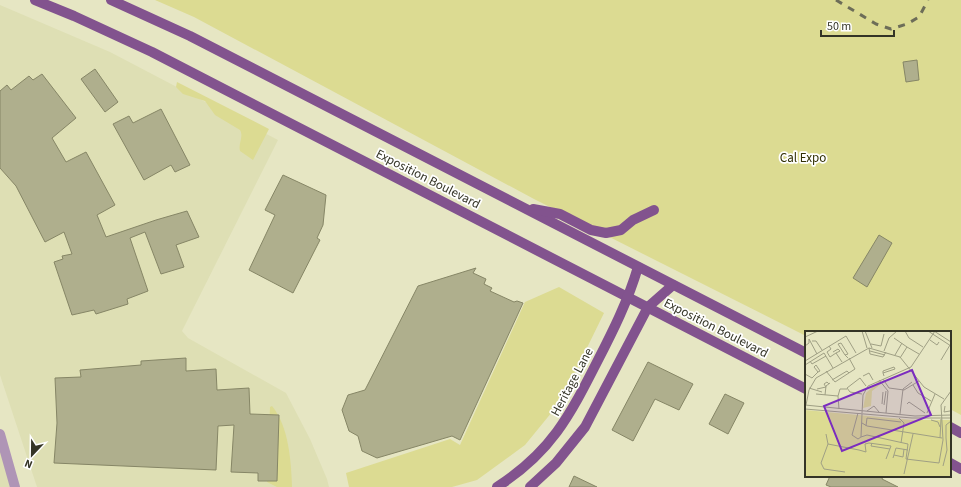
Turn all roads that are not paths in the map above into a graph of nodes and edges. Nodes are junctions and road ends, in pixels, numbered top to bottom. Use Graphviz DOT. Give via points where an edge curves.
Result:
graph roads {
  1 [pos="35,0"];
  2 [pos="112,0"];
  3 [pos="524,208"];
  4 [pos="654,210"];
  5 [pos="638,267"];
  6 [pos="673,285"];
  7 [pos="629,297"];
  8 [pos="648,307"];
  9 [pos="805,352"];
  10 [pos="805,388"];
  11 [pos="951,428"];
  12 [pos="961,433"];
  13 [pos="0,434"];
  14 [pos="951,464"];
  15 [pos="961,469"];
  16 [pos="15,487"];
  17 [pos="497,487"];
  18 [pos="530,487"];
  1 -- 7 [label="main road, Exposition Boulevard" via="152,52"];
  2 -- 3 [label="main road, Exposition Boulevard" via="190,36"];
  3 -- 4 [label="main road" via="560,214 592,230 606,233 621,230 633,220"];
  3 -- 5 [label="main road, Exposition Boulevard"];
  5 -- 6 [label="main road, Exposition Boulevard"];
  5 -- 7 [label="main road, Heritage Lane"];
  6 -- 8 [label="main road"];
  6 -- 9 [label="main road, Exposition Boulevard"];
  7 -- 8 [label="main road, Exposition Boulevard"];
  7 -- 17 [label="main road, Heritage Lane" via="570,415 542,450 517,474"];
  8 -- 10 [label="main road, Exposition Boulevard"];
  8 -- 18 [label="main road" via="585,427 556,463"];
  11 -- 12 [label="main road"];
  13 -- 16 [label="street"];
  14 -- 15 [label="main road"];
}
